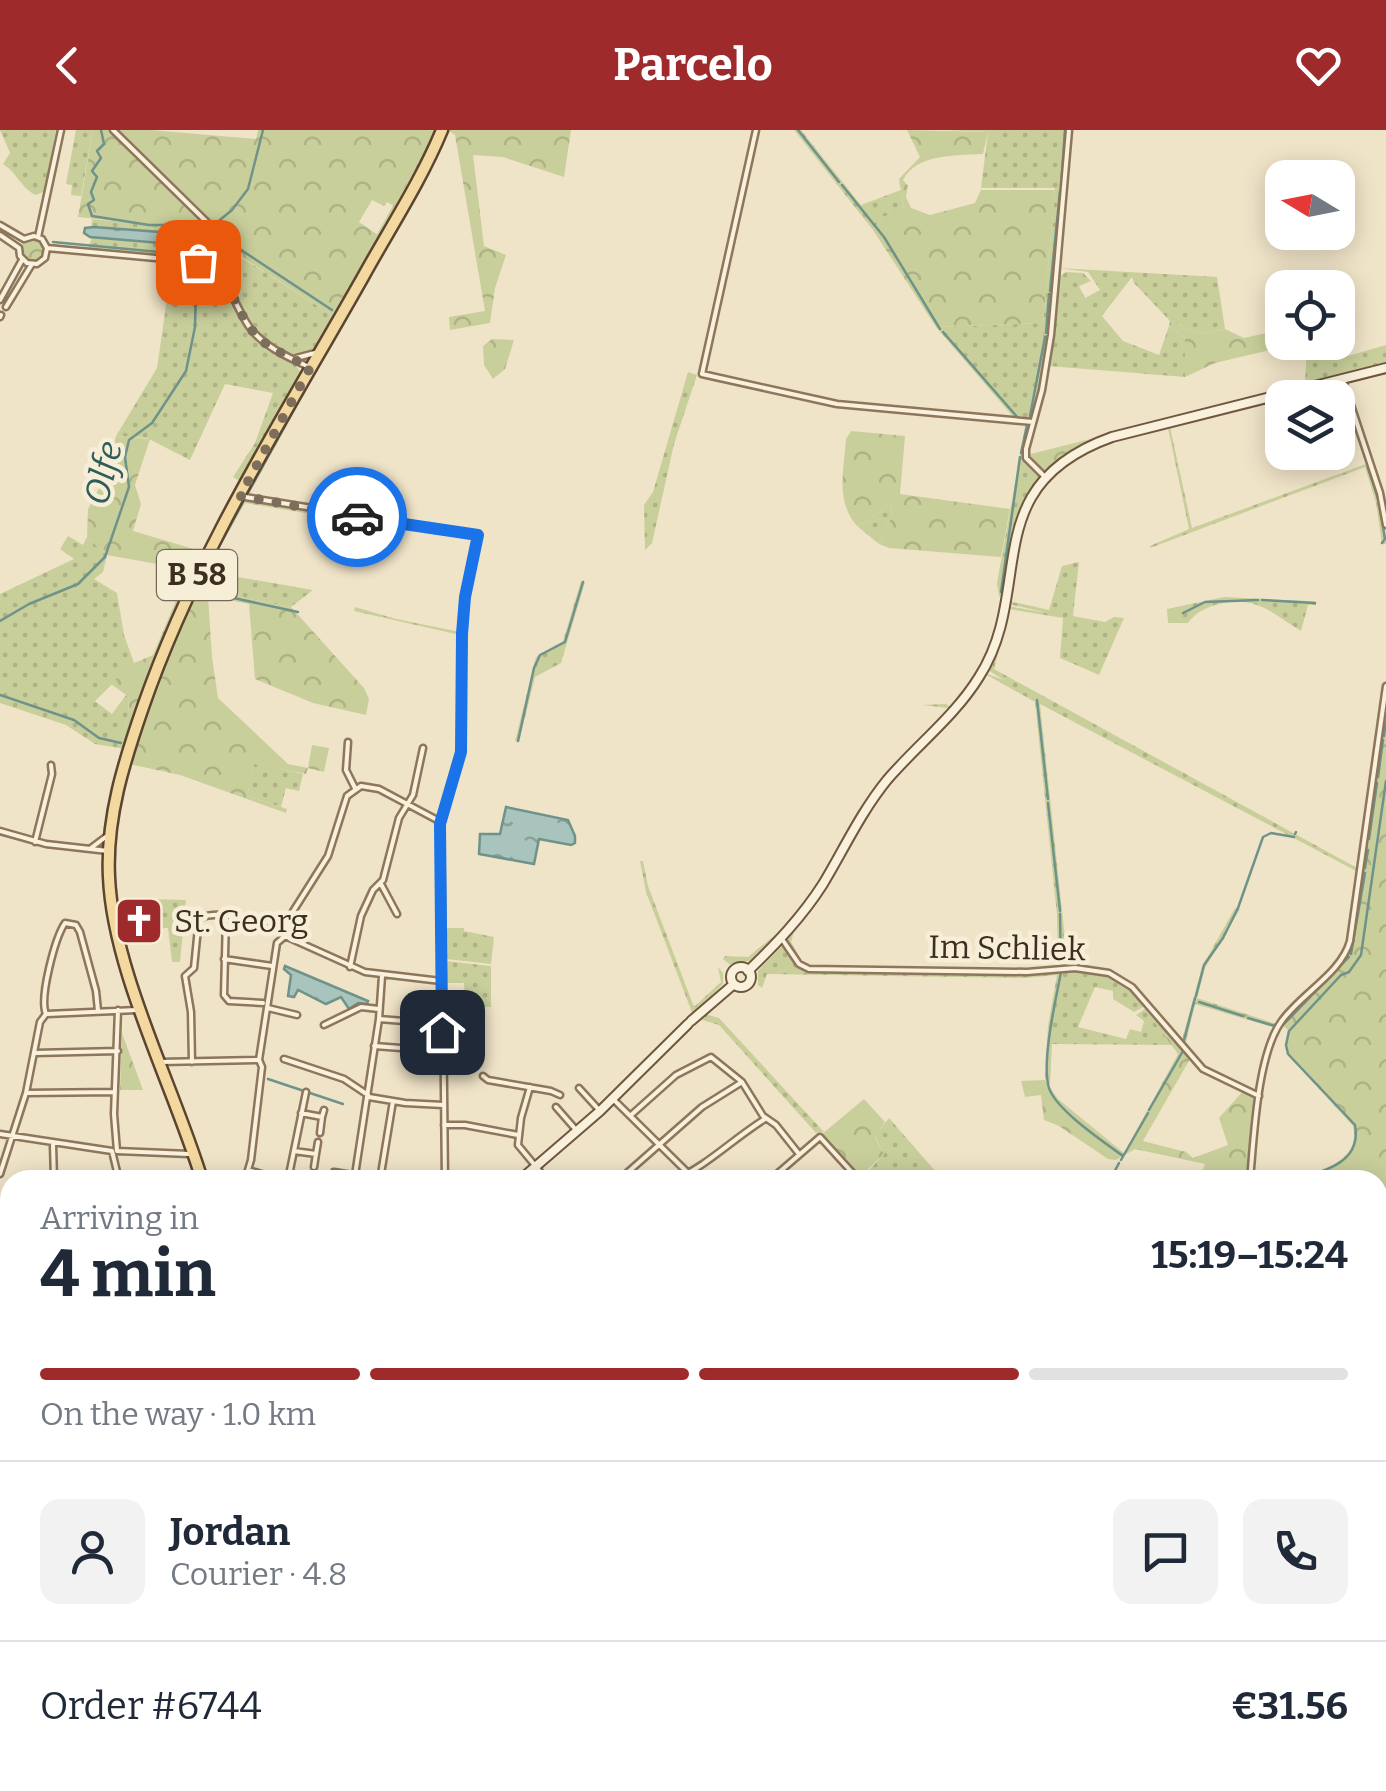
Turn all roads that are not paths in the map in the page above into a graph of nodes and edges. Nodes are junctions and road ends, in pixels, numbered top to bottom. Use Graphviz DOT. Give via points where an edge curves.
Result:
graph roads {
  1 [pos="62,130"];
  2 [pos="113,130"];
  3 [pos="442,130"];
  4 [pos="756,130"];
  5 [pos="1069,130"];
  6 [pos="0,225"];
  7 [pos="0,235"];
  8 [pos="38,236"];
  9 [pos="24,239"];
  10 [pos="19,248"];
  11 [pos="47,250"];
  12 [pos="22,260"];
  13 [pos="32,264"];
  14 [pos="214,270"];
  15 [pos="0,301"];
  16 [pos="6,306"];
  17 [pos="0,316"];
  18 [pos="323,346"];
  19 [pos="291,358"];
  20 [pos="310,368"];
  21 [pos="1386,368"];
  22 [pos="1343,380"];
  23 [pos="1265,399"];
  24 [pos="1355,417"];
  25 [pos="1033,422"];
  26 [pos="1046,479"];
  27 [pos="240,496"];
  28 [pos="1386,524"];
  29 [pos="1386,686"];
  30 [pos="348,742"];
  31 [pos="422,748"];
  32 [pos="50,765"];
  33 [pos="355,788"];
  34 [pos="407,804"];
  35 [pos="441,822"];
  36 [pos="110,828"];
  37 [pos="0,831"];
  38 [pos="35,842"];
  39 [pos="92,848"];
  40 [pos="108,851"];
  41 [pos="381,884"];
  42 [pos="398,914"];
  43 [pos="226,916"];
  44 [pos="269,930"];
  45 [pos="284,936"];
  46 [pos="781,938"];
  47 [pos="224,959"];
  48 [pos="272,966"];
  49 [pos="350,967"];
  50 [pos="382,976"];
  51 [pos="441,980"];
  52 [pos="265,1006"];
  53 [pos="141,1008"];
  54 [pos="379,1009"];
  55 [pos="118,1010"];
  56 [pos="98,1011"];
  57 [pos="46,1014"];
  58 [pos="296,1015"];
  59 [pos="379,1020"];
  60 [pos="442,1024"];
  61 [pos="324,1025"];
  62 [pos="374,1046"];
  63 [pos="442,1050"];
  64 [pos="118,1051"];
  65 [pos="35,1052"];
  66 [pos="284,1059"];
  67 [pos="259,1060"];
  68 [pos="161,1062"];
  69 [pos="192,1062"];
  70 [pos="484,1076"];
  71 [pos="742,1082"];
  72 [pos="530,1087"];
  73 [pos="580,1088"];
  74 [pos="115,1092"];
  75 [pos="306,1092"];
  76 [pos="26,1093"];
  77 [pos="560,1095"];
  78 [pos="368,1096"];
  79 [pos="1258,1096"];
  80 [pos="613,1099"];
  81 [pos="393,1101"];
  82 [pos="443,1104"];
  83 [pos="556,1107"];
  84 [pos="600,1112"];
  85 [pos="301,1113"];
  86 [pos="630,1116"];
  87 [pos="766,1119"];
  88 [pos="444,1126"];
  89 [pos="577,1131"];
  90 [pos="320,1133"];
  91 [pos="0,1134"];
  92 [pos="518,1134"];
  93 [pos="12,1136"];
  94 [pos="53,1142"];
  95 [pos="318,1142"];
  96 [pos="658,1146"];
  97 [pos="294,1150"];
  98 [pos="115,1152"];
  99 [pos="194,1154"];
  100 [pos="316,1154"];
  101 [pos="800,1154"];
  102 [pos="314,1166"];
  103 [pos="536,1167"];
  104 [pos="681,1168"];
  105 [pos="1,1170"];
  106 [pos="54,1170"];
  107 [pos="118,1170"];
  108 [pos="199,1170"];
  109 [pos="248,1170"];
  110 [pos="290,1170"];
  111 [pos="356,1170"];
  112 [pos="381,1170"];
  113 [pos="444,1170"];
  114 [pos="532,1170"];
  115 [pos="539,1170"];
  116 [pos="630,1170"];
  117 [pos="684,1170"];
  118 [pos="695,1170"];
  119 [pos="782,1170"];
  120 [pos="850,1170"];
  121 [pos="1251,1170"];
  1 -- 8 [label="street"];
  2 -- 14 [label="street" via="213,228 221,247"];
  3 -- 18 [label="main road, B 58"];
  4 -- 25 [label="street" via="702,374 837,404"];
  5 -- 25 [label="street" via="1051,335"];
  6 -- 9 [label="street"];
  7 -- 10 [label="street"];
  8 -- 9 [label="street"];
  8 -- 11 [label="street"];
  9 -- 10 [label="street"];
  10 -- 12 [label="street"];
  11 -- 13 [label="street" via="42,262"];
  11 -- 14 [label="street" via="198,262"];
  12 -- 13 [label="street"];
  12 -- 15 [label="street"];
  13 -- 16 [label="street"];
  14 -- 19 [label="street" via="250,329"];
  15 -- 16 [label="street"];
  16 -- 17 [label="street"];
  18 -- 19 [label="street" via="306,358"];
  18 -- 20 [label="main road, B 58"];
  19 -- 20 [label="street"];
  20 -- 27 [label="main road, B 58"];
  21 -- 22 [label="street"];
  23 -- 26 [label="street" via="1112,437"];
  24 -- 28 [label="street"];
  25 -- 26 [label="street" via="1026,458"];
  26 -- 46 [label="street" via="1018,527 996,638 979,678 887,780 822,886"];
  27 -- 35 [label="street" via="478,535 463,616 461,752"];
  27 -- 36 [label="main road, B 58" via="162,654"];
  29 -- 79 [label="street" via="1348,950 1278,1025"];
  30 -- 33 [label="street" via="346,772"];
  31 -- 34 [label="street"];
  32 -- 38 [label="street"];
  33 -- 34 [label="street" via="379,789"];
  33 -- 45 [label="street" via="344,802 328,856"];
  34 -- 35 [label="street"];
  34 -- 41 [label="street"];
  35 -- 51 [label="street"];
  36 -- 39 [label="street"];
  36 -- 40 [label="main road, B 58"];
  37 -- 38 [label="street"];
  38 -- 39 [label="street"];
  39 -- 40 [label="street"];
  40 -- 53 [label="main road, B 58" via="117,933"];
  41 -- 42 [label="street"];
  41 -- 49 [label="street" via="366,902"];
  43 -- 44 [label="street"];
  43 -- 47 [label="street"];
  43 -- 69 [label="street" via="198,918 194,968 185,976"];
  45 -- 48 [label="street"];
  45 -- 49 [label="street"];
  46 -- 79 [label="street, Im Schliek" via="809,969 1109,973 1132,988 1203,1069"];
  46 -- 80 [label="street" via="748,971 747,985 734,984"];
  47 -- 48 [label="street"];
  47 -- 52 [label="street" via="224,996"];
  48 -- 52 [label="street"];
  49 -- 50 [label="street"];
  50 -- 51 [label="street"];
  50 -- 54 [label="street"];
  51 -- 60 [label="street"];
  52 -- 58 [label="street"];
  52 -- 67 [label="street"];
  53 -- 55 [label="street"];
  53 -- 68 [label="main road, B 58"];
  54 -- 59 [label="street"];
  54 -- 61 [label="street" via="361,1007"];
  55 -- 56 [label="street"];
  55 -- 64 [label="street"];
  56 -- 57 [label="street"];
  56 -- 57 [label="street" via="80,932 68,923 58,936 42,1005"];
  57 -- 65 [label="street"];
  59 -- 60 [label="street"];
  59 -- 62 [label="street"];
  60 -- 63 [label="street"];
  62 -- 63 [label="street"];
  62 -- 78 [label="street"];
  63 -- 82 [label="street"];
  64 -- 65 [label="street"];
  64 -- 74 [label="street"];
  65 -- 76 [label="street"];
  66 -- 78 [label="street" via="344,1079"];
  67 -- 69 [label="street"];
  67 -- 109 [label="street"];
  68 -- 69 [label="street"];
  68 -- 99 [label="main road, B 58"];
  70 -- 72 [label="street"];
  71 -- 86 [label="street" via="706,1057"];
  71 -- 87 [label="street"];
  71 -- 96 [label="street"];
  72 -- 77 [label="street"];
  72 -- 92 [label="street"];
  73 -- 84 [label="street"];
  74 -- 76 [label="street"];
  74 -- 98 [label="street"];
  75 -- 85 [label="street"];
  76 -- 93 [label="street"];
  78 -- 81 [label="street"];
  78 -- 111 [label="street"];
  79 -- 121 [label="street"];
  80 -- 84 [label="street"];
  80 -- 86 [label="street"];
  81 -- 82 [label="street"];
  81 -- 112 [label="street"];
  82 -- 88 [label="street"];
  83 -- 89 [label="street"];
  84 -- 89 [label="street"];
  85 -- 90 [label="street" via="323,1114"];
  85 -- 97 [label="street"];
  86 -- 96 [label="street"];
  87 -- 101 [label="street"];
  87 -- 118 [label="street"];
  88 -- 92 [label="street"];
  88 -- 113 [label="street"];
  89 -- 103 [label="street"];
  91 -- 93 [label="street"];
  92 -- 103 [label="street" via="521,1150"];
  93 -- 94 [label="street"];
  93 -- 105 [label="street"];
  94 -- 98 [label="street"];
  94 -- 106 [label="street"];
  95 -- 100 [label="street"];
  96 -- 104 [label="street"];
  96 -- 116 [label="street"];
  97 -- 100 [label="street"];
  97 -- 110 [label="street"];
  98 -- 99 [label="street"];
  98 -- 107 [label="street"];
  99 -- 108 [label="main road, B 58"];
  100 -- 102 [label="street"];
  101 -- 119 [label="street"];
  101 -- 120 [label="street" via="820,1138"];
  103 -- 114 [label="street"];
  103 -- 115 [label="street"];
  104 -- 117 [label="street"];
}
